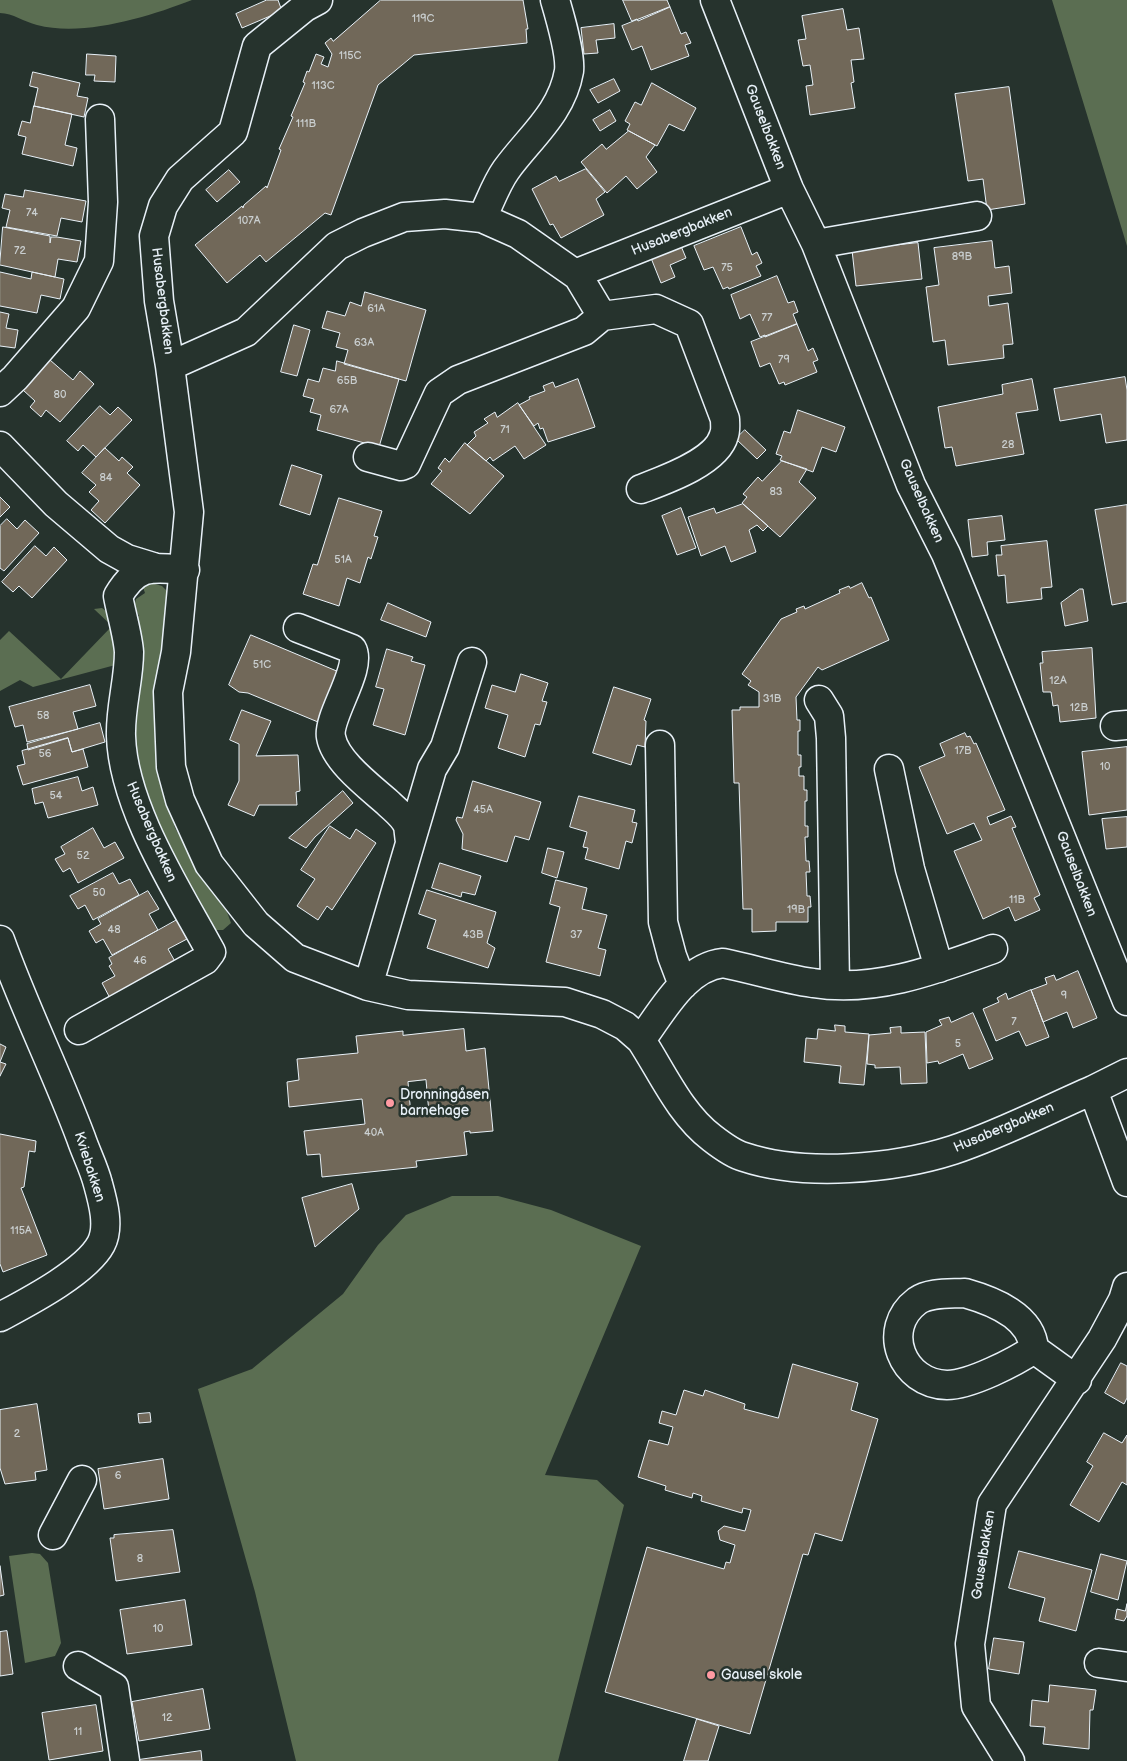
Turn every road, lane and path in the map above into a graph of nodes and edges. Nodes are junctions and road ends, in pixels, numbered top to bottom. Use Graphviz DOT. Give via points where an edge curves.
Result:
graph roads {
  1 [pos="318,0"];
  2 [pos="555,0"];
  3 [pos="715,0"];
  4 [pos="100,119"];
  5 [pos="789,189"];
  6 [pos="978,216"];
  7 [pos="482,218"];
  8 [pos="816,244"];
  9 [pos="575,274"];
  10 [pos="602,316"];
  11 [pos="170,366"];
  12 [pos="0,392"];
  13 [pos="0,446"];
  14 [pos="368,457"];
  15 [pos="641,489"];
  16 [pos="153,567"];
  17 [pos="185,570"];
  18 [pos="298,628"];
  19 [pos="472,662"];
  20 [pos="819,700"];
  21 [pos="660,744"];
  22 [pos="888,769"];
  23 [pos="410,842"];
  24 [pos="0,940"];
  25 [pos="993,950"];
  26 [pos="939,968"];
  27 [pos="6,979"];
  28 [pos="683,984"];
  29 [pos="834,984"];
  30 [pos="368,986"];
  31 [pos="1127,1001"];
  32 [pos="79,1030"];
  33 [pos="641,1040"];
  34 [pos="1127,1072"];
  35 [pos="1093,1090"];
  36 [pos="1127,1182"];
  37 [pos="1127,1287"];
  38 [pos="0,1317"];
  39 [pos="1034,1349"];
  40 [pos="1077,1380"];
  41 [pos="82,1480"];
  42 [pos="53,1535"];
  43 [pos="1099,1663"];
  44 [pos="78,1666"];
  45 [pos="1127,1667"];
  46 [pos="125,1761"];
  47 [pos="1010,1761"];
  1 -- 11 [label="street, Husabergbakken" via="257,46 233,132 180,179 163,206 154,236 159,301"];
  2 -- 7 [label="street" via="569,70 560,98 544,126 505,171"];
  3 -- 5 [label="street, Gauselbakken"];
  4 -- 12 [label="street" via="103,202 99,261 76,308"];
  5 -- 8 [label="street, Gauselbakken"];
  5 -- 9 [label="street, Husabergbakken"];
  6 -- 8 [label="street"];
  7 -- 9 [label="street, Husabergbakken" via="518,234"];
  7 -- 11 [label="street, Husabergbakken" via="445,214 404,217 363,233 337,246 246,332"];
  8 -- 31 [label="street, Gauselbakken" via="911,485 946,554"];
  9 -- 10 [label="street, Husabergbakken"];
  10 -- 14 [label="street" via="584,331 458,380 440,394 406,464 401,466"];
  10 -- 15 [label="street" via="656,308 690,324 725,419 724,436 708,457 668,479"];
  11 -- 17 [label="street, Husabergbakken" via="189,512"];
  13 -- 16 [label="street" via="56,504 110,549 127,559"];
  16 -- 17 [label="street"];
  16 -- 32 [label="street, Husabergbakken" via="128,580 118,596 129,651 121,736 127,776 149,834 211,952 205,960"];
  17 -- 30 [label="street, Husabergbakken" via="168,692 171,767 180,800 209,864 256,924 295,958"];
  18 -- 23 [label="street" via="354,652 352,670 330,735 334,748 358,776 403,817"];
  19 -- 23 [label="street" via="445,747 432,769"];
  20 -- 29 [label="street" via="829,716 831,738"];
  21 -- 28 [label="street" via="664,922"];
  22 -- 26 [label="street" via="910,869"];
  23 -- 30 [label="street"];
  24 -- 27 [label="street, Kviebakken"];
  25 -- 26 [label="street"];
  26 -- 29 [label="street" via="887,982"];
  27 -- 38 [label="street, Kviebakken" via="64,1092 98,1183 105,1224 102,1242 95,1252 62,1282"];
  28 -- 29 [label="street" via="706,967 723,962 814,984"];
  28 -- 33 [label="street"];
  30 -- 33 [label="street, Husabergbakken" via="408,994 565,1002 602,1014 625,1026"];
  33 -- 35 [label="street, Husabergbakken" via="686,1111 711,1137 743,1157 780,1166 842,1170 951,1151"];
  34 -- 35 [label="street"];
  35 -- 36 [label="street"];
  37 -- 40 [label="street, Gauselbakken" via="1123,1300"];
  39 -- 39 [label="street" via="1031,1332 1015,1316 990,1300 965,1293 938,1294 918,1300 903,1316 898,1337 905,1364 919,1378 947,1385 990,1373"];
  39 -- 40 [label="street"];
  40 -- 47 [label="street, Gauselbakken" via="992,1504 970,1644 976,1706"];
  41 -- 42 [label="street"];
  43 -- 45 [label="street"];
  44 -- 46 [label="street" via="114,1687"];
}
